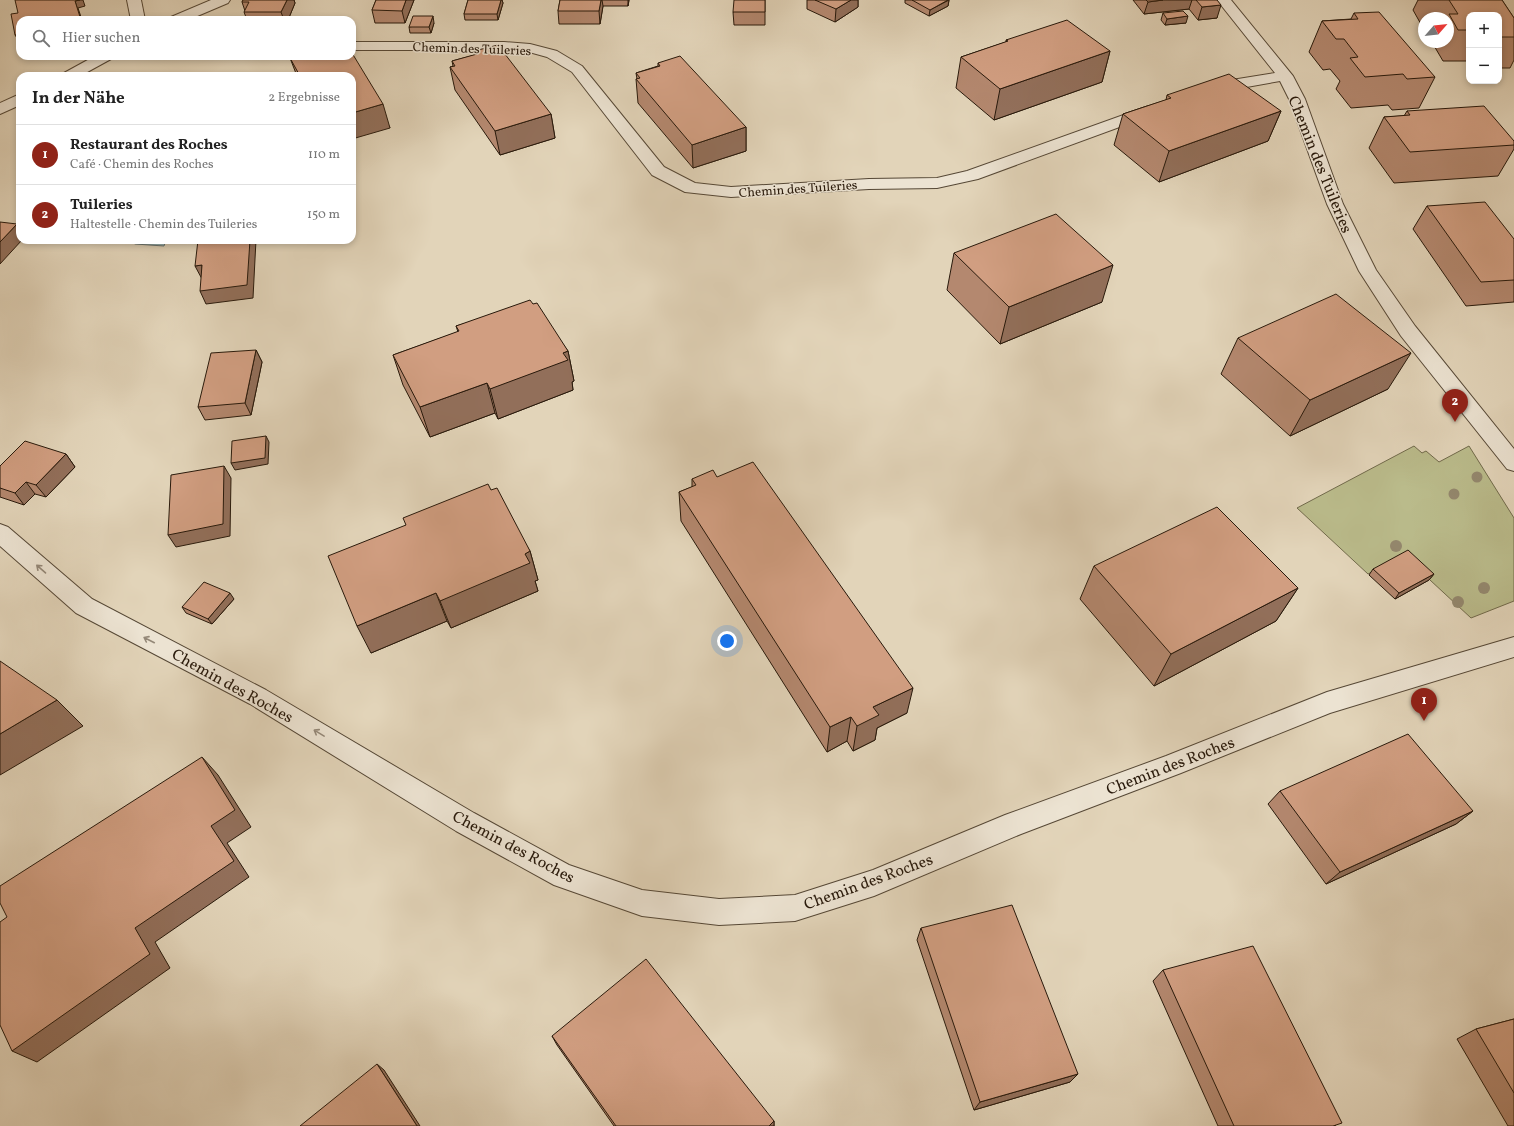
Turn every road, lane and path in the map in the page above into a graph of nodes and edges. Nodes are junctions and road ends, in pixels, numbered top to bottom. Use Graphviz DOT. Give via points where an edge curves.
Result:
graph roads {
  1 [pos="134,0"];
  2 [pos="223,0"];
  3 [pos="1224,0"];
  4 [pos="137,16"];
  5 [pos="185,16"];
  6 [pos="356,46"];
  7 [pos="99,60"];
  8 [pos="76,72"];
  9 [pos="1285,76"];
  10 [pos="1198,93"];
  11 [pos="16,101"];
  12 [pos="1161,106"];
  13 [pos="0,109"];
  14 [pos="1514,463"];
  15 [pos="0,533"];
  16 [pos="1514,647"];
  1 -- 4 [label="street"];
  2 -- 5 [label="street"];
  3 -- 9 [label="street, Chemin des Tuileries"];
  6 -- 12 [label="street, Chemin des Tuileries" via="504,46 530,48 552,54 577,69 658,171 691,188 731,192 944,181 972,175"];
  7 -- 8 [label="street"];
  9 -- 10 [label="street, Chemin des Tuileries" via="1213,88"];
  9 -- 14 [label="street, Chemin des Tuileries" via="1335,204 1368,271 1408,331"];
  11 -- 13 [label="street"];
  16 -- 15 [label="street, Chemin des Roches, one-way" via="1327,703 1165,768 1014,824 874,883 795,908 719,912 642,903 563,876 465,822 258,697 84,606"];
}
